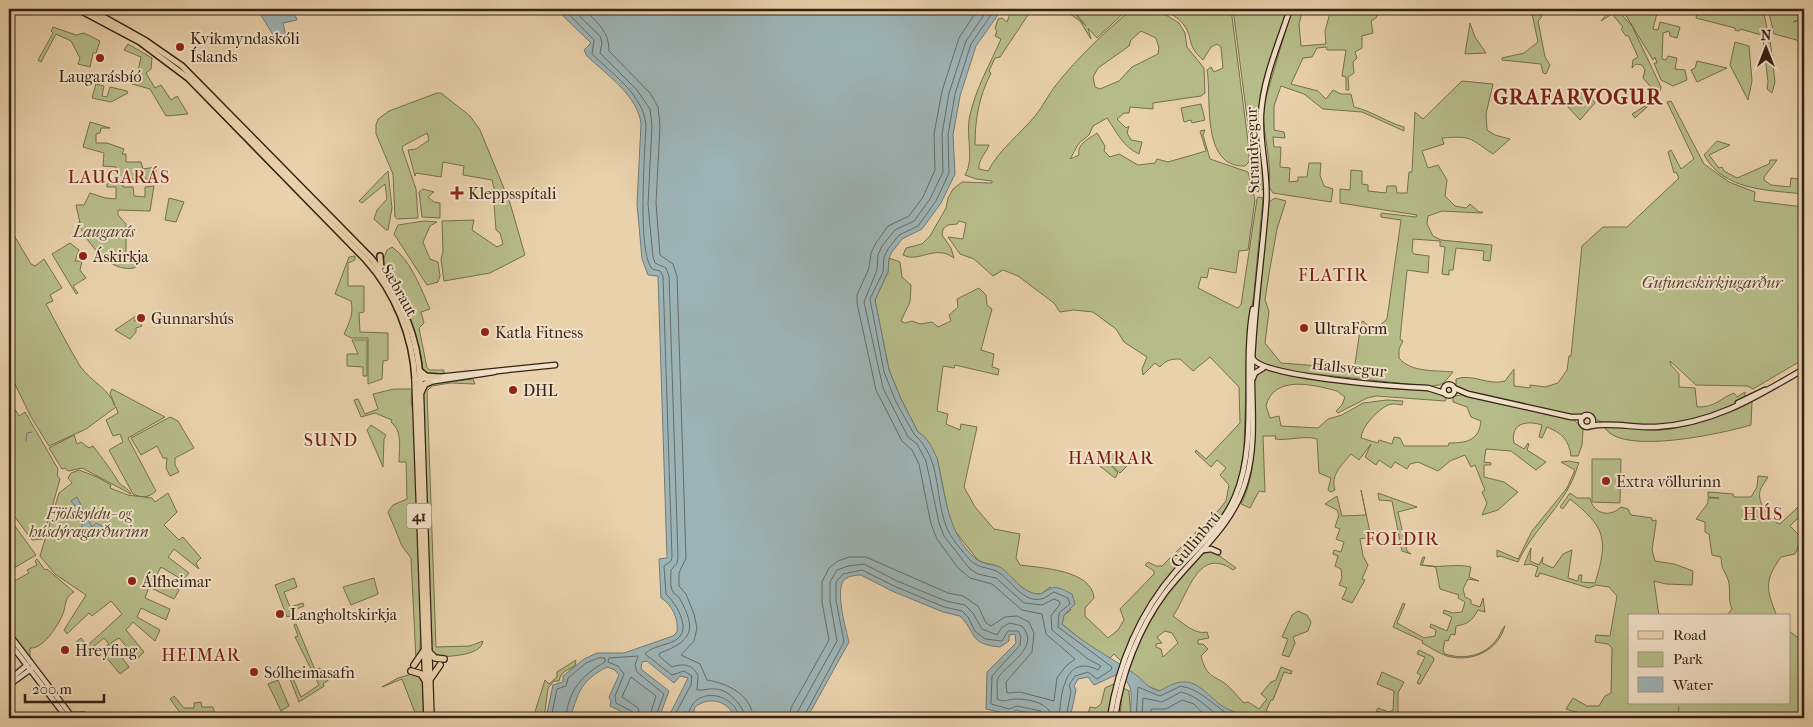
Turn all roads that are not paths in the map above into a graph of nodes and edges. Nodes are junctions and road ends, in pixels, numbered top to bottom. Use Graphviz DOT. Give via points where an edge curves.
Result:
graph roads {
  1 [pos="78,9"];
  2 [pos="89,9"];
  3 [pos="1290,9"];
  4 [pos="380,256"];
  5 [pos="392,288"];
  6 [pos="1250,355"];
  7 [pos="555,365"];
  8 [pos="1252,365"];
  9 [pos="1264,367"];
  10 [pos="419,369"];
  11 [pos="505,369"];
  12 [pos="1804,369"];
  13 [pos="1247,370"];
  14 [pos="439,377"];
  15 [pos="417,382"];
  16 [pos="430,382"];
  17 [pos="1252,382"];
  18 [pos="1446,385"];
  19 [pos="1428,388"];
  20 [pos="1454,388"];
  21 [pos="1444,393"];
  22 [pos="1452,394"];
  23 [pos="1468,394"];
  24 [pos="420,399"];
  25 [pos="1583,417"];
  26 [pos="1571,418"];
  27 [pos="1593,419"];
  28 [pos="1582,424"];
  29 [pos="1606,425"];
  30 [pos="1591,426"];
  31 [pos="1215,530"];
  32 [pos="1198,551"];
  33 [pos="1218,552"];
  34 [pos="9,634"];
  35 [pos="9,642"];
  36 [pos="426,649"];
  37 [pos="17,652"];
  38 [pos="30,666"];
  39 [pos="18,675"];
  40 [pos="9,680"];
  41 [pos="37,680"];
  42 [pos="427,681"];
  43 [pos="9,685"];
  44 [pos="1120,685"];
  45 [pos="84,715"];
  46 [pos="70,717"];
  47 [pos="427,718"];
  48 [pos="431,718"];
  49 [pos="1110,718"];
  50 [pos="1115,718"];
  1 -- 15 [label="main road, Sæbraut / 41" via="140,42 188,78 361,254 388,290 400,314"];
  2 -- 5 [label="main road, Sæbraut / 41" via="146,41 189,72 372,259"];
  3 -- 6 [label="main road, Strandvegur" via="1261,109 1267,194"];
  4 -- 5 [label="main road" via="380,266"];
  5 -- 10 [label="main road, Sæbraut / 41" via="407,319"];
  6 -- 8 [label="main road, Strandvegur"];
  6 -- 9 [label="main road"];
  6 -- 13 [label="main road, Strandvegur"];
  7 -- 11 [label="main road"];
  8 -- 9 [label="main road, Hallsvegur"];
  8 -- 13 [label="main road"];
  8 -- 17 [label="main road, Gullinbrú"];
  9 -- 17 [label="main road" via="1255,373"];
  9 -- 19 [label="main road, Hallsvegur" via="1322,378"];
  10 -- 14 [label="main road" via="424,376"];
  10 -- 15 [label="main road, Sæbraut / 41"];
  11 -- 14 [label="main road"];
  11 -- 16 [label="main road"];
  12 -- 29 [label="main road" via="1727,412 1704,420 1641,428"];
  13 -- 31 [label="main road, Gullinbrú" via="1245,465 1232,504"];
  14 -- 15 [label="main road"];
  15 -- 16 [label="main road"];
  15 -- 24 [label="highway, Sæbraut / 41"];
  15 -- 36 [label="highway, Sæbraut / 41"];
  16 -- 24 [label="highway" via="422,388"];
  17 -- 32 [label="main road, Gullinbrú" via="1251,448 1241,496 1227,523"];
  18 -- 19 [label="main road, Hallsvegur"];
  18 -- 20 [label="main road"];
  18 -- 21 [label="main road"];
  19 -- 21 [label="main road, Hallsvegur"];
  20 -- 22 [label="main road"];
  20 -- 23 [label="main road"];
  21 -- 22 [label="main road, Hallsvegur"];
  22 -- 23 [label="main road"];
  23 -- 26 [label="main road"];
  24 -- 36 [label="highway, Sæbraut / 41"];
  25 -- 26 [label="main road"];
  25 -- 27 [label="main road" via="1588,415"];
  25 -- 28 [label="main road"];
  26 -- 28 [label="main road"];
  27 -- 29 [label="main road"];
  27 -- 30 [label="main road"];
  28 -- 30 [label="main road"];
  29 -- 30 [label="main road"];
  31 -- 32 [label="main road, Gullinbrú"];
  31 -- 32 [label="main road" via="1200,533"];
  32 -- 33 [label="main road" via="1209,548"];
  32 -- 44 [label="main road, Gullinbrú" via="1175,573 1150,606 1134,637"];
  34 -- 38 [label="main road"];
  35 -- 37 [label="main road"];
  36 -- 42 [label="highway, Sæbraut / 41"];
  36 -- 42 [label="highway" via="413,668"];
  36 -- 42 [label="highway" via="442,662"];
  37 -- 38 [label="main road"];
  37 -- 39 [label="main road"];
  38 -- 39 [label="main road"];
  38 -- 41 [label="main road"];
  38 -- 46 [label="main road"];
  39 -- 40 [label="main road"];
  39 -- 41 [label="main road"];
  39 -- 43 [label="main road"];
  41 -- 46 [label="main road"];
  42 -- 47 [label="highway, Sæbraut / 41"];
  42 -- 48 [label="highway, Sæbraut / 41"];
  44 -- 49 [label="main road, Gullinbrú"];
  44 -- 50 [label="main road, Gullinbrú"];
  45 -- 46 [label="main road"];
}
